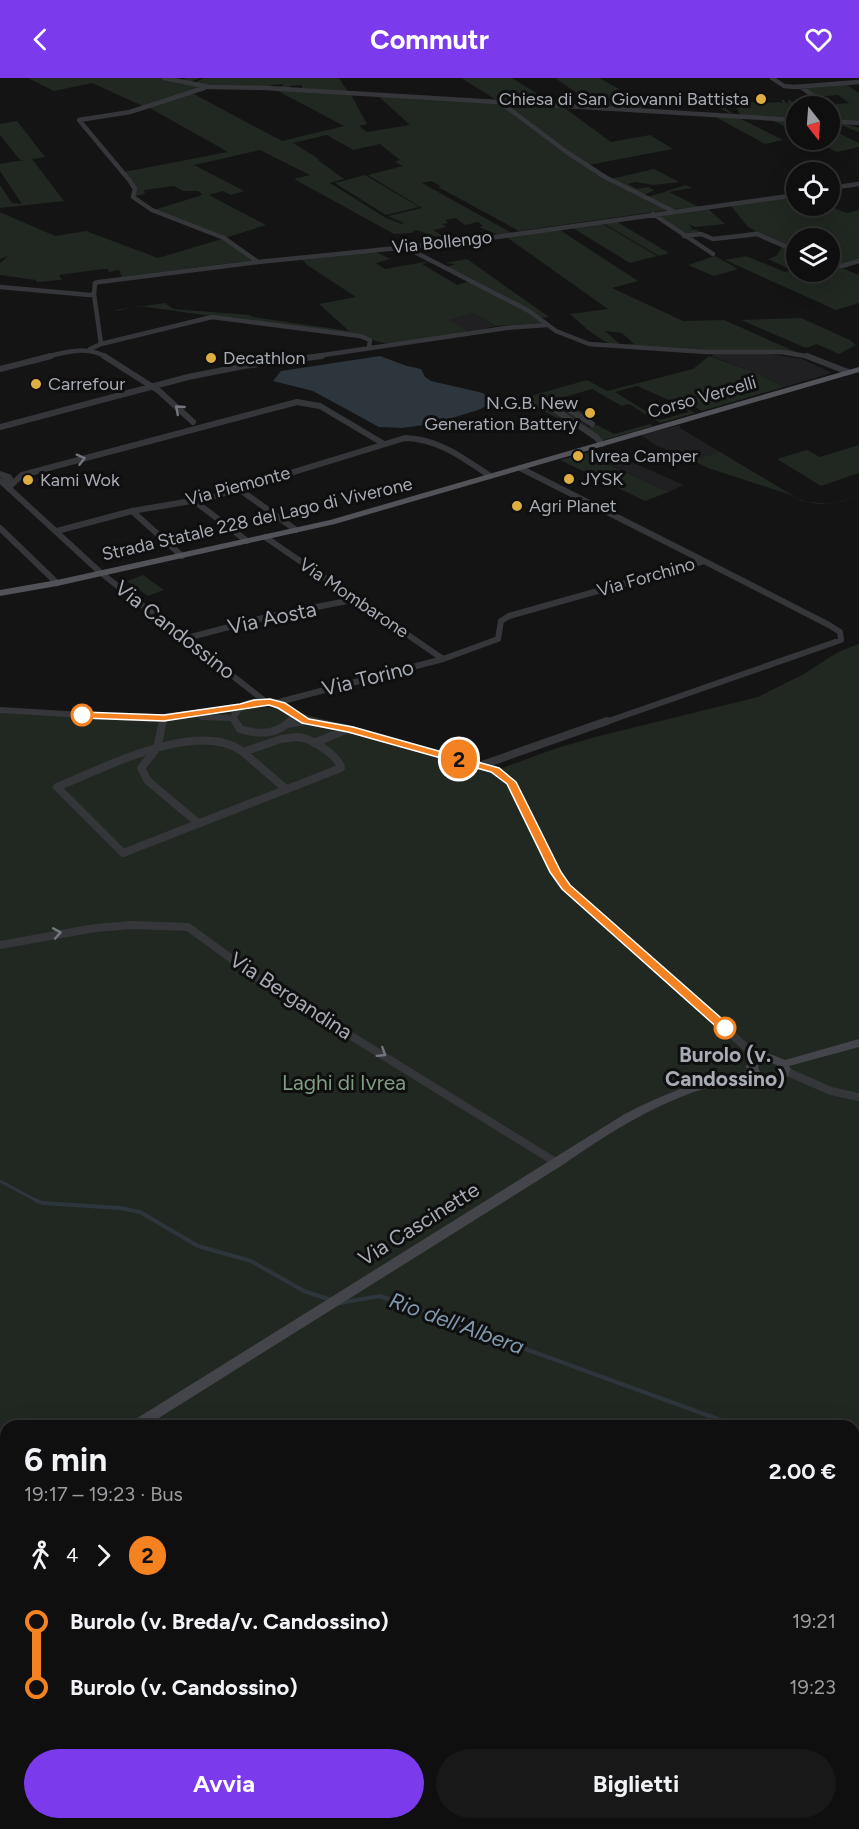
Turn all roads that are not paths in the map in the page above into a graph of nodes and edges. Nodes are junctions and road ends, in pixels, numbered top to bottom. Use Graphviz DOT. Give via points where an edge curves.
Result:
graph roads {
  1 [pos="164,78"];
  2 [pos="772,78"];
  3 [pos="859,82"];
  4 [pos="208,87"];
  5 [pos="801,87"];
  6 [pos="813,96"];
  7 [pos="500,102"];
  8 [pos="786,119"];
  9 [pos="840,122"];
  10 [pos="859,123"];
  11 [pos="859,184"];
  12 [pos="840,187"];
  13 [pos="786,197"];
  14 [pos="672,211"];
  15 [pos="653,214"];
  16 [pos="684,236"];
  17 [pos="406,247"];
  18 [pos="786,247"];
  19 [pos="712,254"];
  20 [pos="859,261"];
  21 [pos="258,262"];
  22 [pos="840,266"];
  23 [pos="0,287"];
  24 [pos="95,293"];
  25 [pos="546,325"];
  26 [pos="101,344"];
  27 [pos="369,347"];
  28 [pos="90,349"];
  29 [pos="0,369"];
  30 [pos="859,369"];
  31 [pos="848,372"];
  32 [pos="859,375"];
  33 [pos="151,386"];
  34 [pos="128,394"];
  35 [pos="165,397"];
  36 [pos="193,422"];
  37 [pos="218,423"];
  38 [pos="592,424"];
  39 [pos="0,427"];
  40 [pos="185,431"];
  41 [pos="384,444"];
  42 [pos="602,444"];
  43 [pos="555,458"];
  44 [pos="520,468"];
  45 [pos="490,476"];
  46 [pos="4,480"];
  47 [pos="239,489"];
  48 [pos="193,500"];
  49 [pos="132,511"];
  50 [pos="0,528"];
  51 [pos="296,530"];
  52 [pos="57,531"];
  53 [pos="265,537"];
  54 [pos="247,541"];
  55 [pos="182,556"];
  56 [pos="704,561"];
  57 [pos="101,573"];
  58 [pos="57,583"];
  59 [pos="0,592"];
  60 [pos="357,599"];
  61 [pos="187,638"];
  62 [pos="443,659"];
  63 [pos="248,688"];
  64 [pos="292,698"];
  65 [pos="266,702"];
  66 [pos="275,704"];
  67 [pos="242,707"];
  68 [pos="286,709"];
  69 [pos="0,710"];
  70 [pos="177,716"];
  71 [pos="164,718"];
  72 [pos="233,718"];
  73 [pos="306,721"];
  74 [pos="288,724"];
  75 [pos="349,729"];
  76 [pos="314,743"];
  77 [pos="156,748"];
  78 [pos="241,752"];
  79 [pos="482,765"];
  80 [pos="285,789"];
  81 [pos="198,823"];
  82 [pos="0,945"];
  83 [pos="859,1043"];
  84 [pos="756,1067"];
  85 [pos="784,1068"];
  86 [pos="859,1098"];
  87 [pos="557,1163"];
  88 [pos="146,1420"];
  1 -- 4 [label="street"];
  2 -- 5 [label="street" via="784,86"];
  3 -- 5 [label="street"];
  4 -- 7 [label="street"];
  4 -- 21 [label="street" via="130,112 79,120 130,181 135,189 133,197 152,210 224,238"];
  5 -- 6 [label="street"];
  7 -- 8 [label="street"];
  7 -- 14 [label="street" via="605,177"];
  9 -- 10 [label="street"];
  11 -- 12 [label="street"];
  13 -- 14 [label="street, Via Bollengo"];
  14 -- 15 [label="street, Via Bollengo"];
  15 -- 16 [label="street"];
  15 -- 17 [label="street, Via Bollengo"];
  16 -- 18 [label="street" via="701,234 713,239 757,234"];
  16 -- 19 [label="street"];
  17 -- 21 [label="street, Via Bollengo"];
  17 -- 25 [label="street" via="501,296"];
  20 -- 22 [label="street"];
  21 -- 24 [label="street, Via Bollengo" via="99,282 95,283"];
  23 -- 24 [label="street" via="75,295"];
  24 -- 26 [label="street"];
  25 -- 27 [label="street" via="502,327"];
  25 -- 31 [label="street" via="589,344 694,352 782,352 807,356"];
  26 -- 27 [label="street" via="216,317 360,336 370,340"];
  26 -- 28 [label="street"];
  27 -- 33 [label="street" via="232,368"];
  28 -- 29 [label="street"];
  28 -- 33 [label="street"];
  30 -- 31 [label="main road, Corso Vercelli"];
  31 -- 32 [label="street"];
  31 -- 42 [label="main road, Corso Vercelli"];
  33 -- 34 [label="street"];
  33 -- 35 [label="street"];
  34 -- 35 [label="street" via="148,392"];
  34 -- 39 [label="street"];
  36 -- 35 [label="street, one-way"];
  36 -- 37 [label="street"];
  36 -- 40 [label="street" via="194,426"];
  37 -- 40 [label="street"];
  37 -- 41 [label="street" via="306,402 320,406"];
  38 -- 42 [label="street" via="554,400 545,403"];
  46 -- 40 [label="street, one-way"];
  41 -- 45 [label="street, Via Piemonte" via="422,437"];
  41 -- 47 [label="street, Via Piemonte"];
  42 -- 43 [label="main road, Corso Vercelli"];
  43 -- 44 [label="main road, Strada Statale 228 del Lago di Viverone"];
  44 -- 45 [label="main road, Strada Statale 228 del Lago di Viverone"];
  44 -- 56 [label="street, Via Forchino"];
  45 -- 51 [label="main road, Strada Statale 228 del Lago di Viverone"];
  46 -- 52 [label="street, Via Candossino"];
  47 -- 48 [label="street, Via Piemonte"];
  47 -- 51 [label="street"];
  48 -- 49 [label="street, Via Piemonte"];
  48 -- 54 [label="street"];
  49 -- 52 [label="street, Via Piemonte"];
  49 -- 55 [label="street"];
  50 -- 58 [label="street"];
  51 -- 53 [label="main road, Strada Statale 228 del Lago di Viverone"];
  52 -- 57 [label="street, Via Candossino"];
  53 -- 54 [label="main road, Strada Statale 228 del Lago di Viverone"];
  53 -- 60 [label="street, Via Mombarone"];
  54 -- 55 [label="main road, Strada Statale 228 del Lago di Viverone"];
  55 -- 57 [label="main road, Strada Statale 228 del Lago di Viverone"];
  56 -- 62 [label="street, Via Forchino" via="509,616 498,627 498,639"];
  56 -- 79 [label="street" via="829,625 840,632 842,640"];
  57 -- 58 [label="main road, Strada Statale 228 del Lago di Viverone"];
  57 -- 61 [label="street, Via Candossino"];
  58 -- 59 [label="main road, Strada Statale 228 del Lago di Viverone"];
  60 -- 61 [label="street, Via Aosta"];
  60 -- 62 [label="street, Via Mombarone"];
  61 -- 63 [label="street, Via Candossino"];
  62 -- 64 [label="street, Via Torino"];
  63 -- 65 [label="street, Via Candossino"];
  63 -- 67 [label="street, Via Candossino" via="250,697"];
  64 -- 66 [label="street, Via Torino"];
  64 -- 68 [label="street, Via Torino"];
  65 -- 66 [label="street"];
  65 -- 67 [label="street"];
  66 -- 68 [label="street"];
  67 -- 70 [label="street"];
  67 -- 72 [label="street"];
  68 -- 73 [label="street"];
  68 -- 74 [label="street" via="291,717"];
  69 -- 71 [label="street"];
  70 -- 71 [label="street"];
  70 -- 72 [label="street"];
  71 -- 77 [label="street"];
  72 -- 74 [label="street" via="240,729 257,733 275,731"];
  73 -- 74 [label="street"];
  73 -- 75 [label="street"];
  75 -- 76 [label="street"];
  75 -- 79 [label="street"];
  76 -- 78 [label="street" via="296,737"];
  76 -- 80 [label="street" via="338,760 341,768"];
  77 -- 78 [label="street" via="194,741 230,743"];
  77 -- 81 [label="street" via="141,768 143,774"];
  77 -- 81 [label="street" via="57,788 123,853"];
  78 -- 80 [label="street"];
  79 -- 84 [label="street" via="511,782 566,887"];
  80 -- 81 [label="street"];
  82 -- 87 [label="street, Via Bergandina, one-way" via="95,928 164,924 188,927 262,981"];
  83 -- 85 [label="street"];
  84 -- 85 [label="street" via="774,1059"];
  84 -- 85 [label="street" via="772,1079 780,1077"];
  84 -- 87 [label="street, Via Cascinette" via="681,1090 650,1104"];
  85 -- 86 [label="street" via="831,1091"];
  87 -- 88 [label="street, Via Cascinette"];
}
